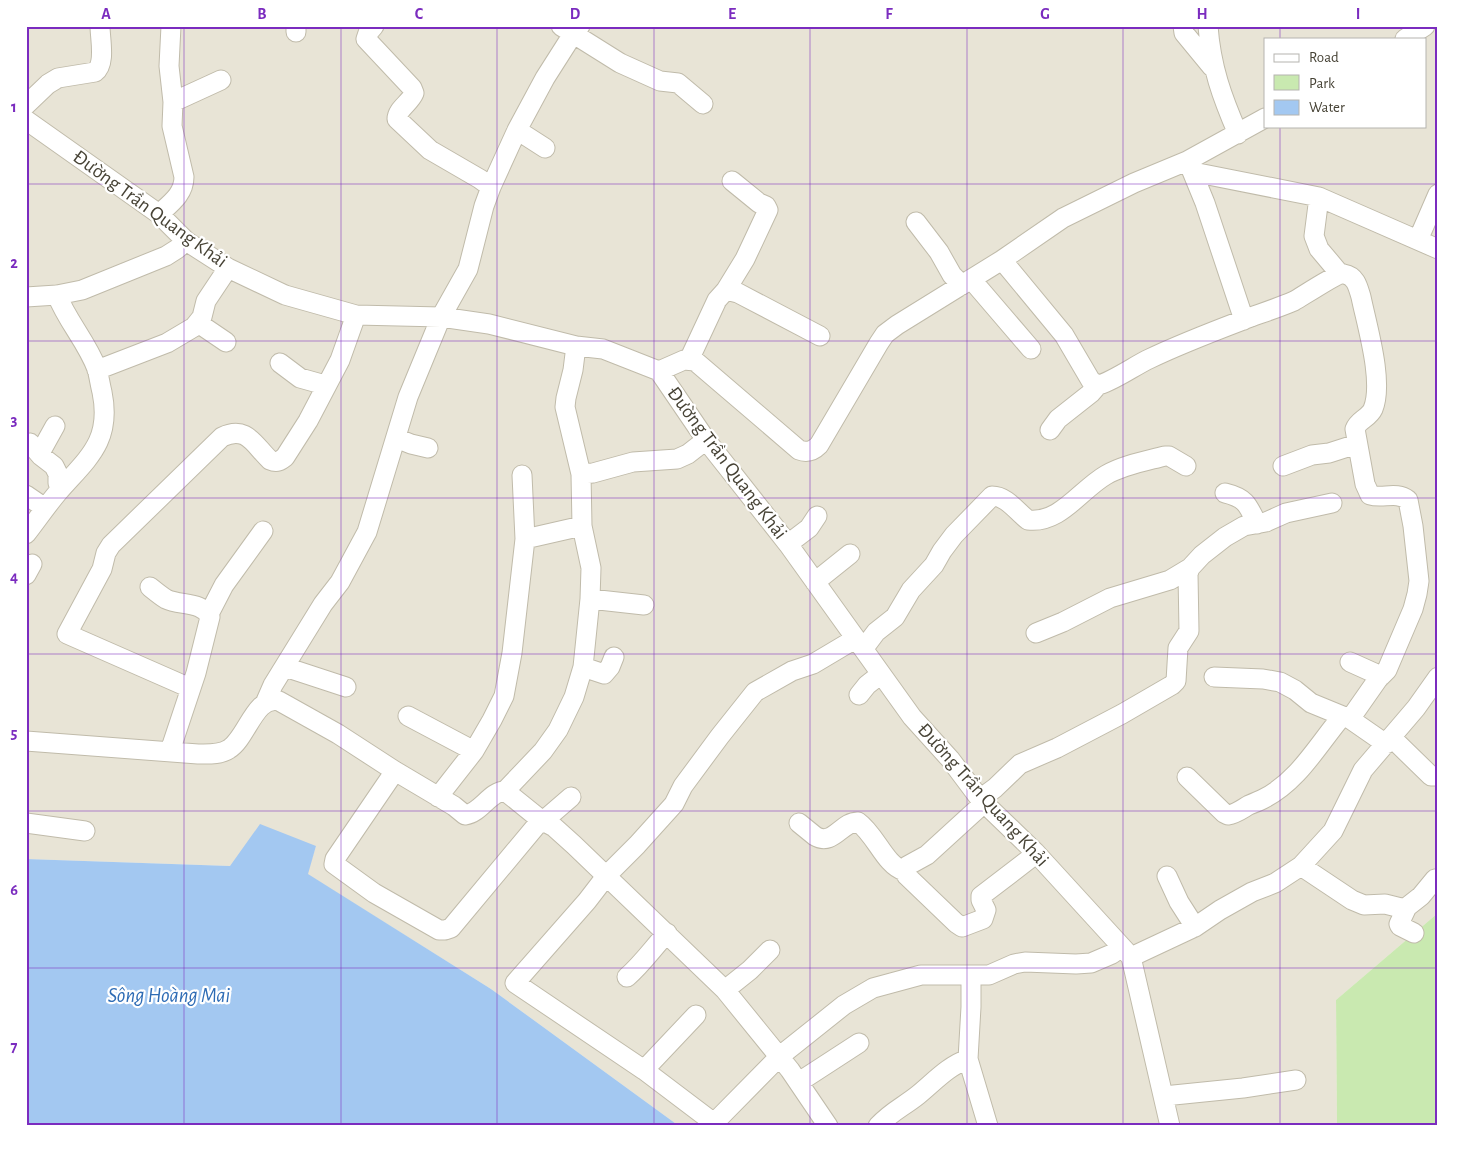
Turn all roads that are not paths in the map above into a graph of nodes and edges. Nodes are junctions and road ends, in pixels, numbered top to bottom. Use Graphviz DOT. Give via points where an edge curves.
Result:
graph roads {
  1 [pos="100,26"];
  2 [pos="170,26"];
  3 [pos="374,26"];
  4 [pos="1183,26"];
  5 [pos="1208,26"];
  6 [pos="1425,26"];
  7 [pos="571,29"];
  8 [pos="1407,38"];
  9 [pos="1214,70"];
  10 [pos="221,80"];
  11 [pos="173,102"];
  12 [pos="26,104"];
  13 [pos="703,104"];
  14 [pos="1264,119"];
  15 [pos="26,120"];
  16 [pos="518,130"];
  17 [pos="1238,134"];
  18 [pos="545,148"];
  19 [pos="1190,167"];
  20 [pos="732,181"];
  21 [pos="491,187"];
  22 [pos="1438,194"];
  23 [pos="1319,197"];
  24 [pos="160,214"];
  25 [pos="916,222"];
  26 [pos="1418,240"];
  27 [pos="186,241"];
  28 [pos="1438,249"];
  29 [pos="1002,260"];
  30 [pos="228,268"];
  31 [pos="1340,274"];
  32 [pos="966,282"];
  33 [pos="726,290"];
  34 [pos="57,295"];
  35 [pos="26,298"];
  36 [pos="356,315"];
  37 [pos="441,318"];
  38 [pos="1244,320"];
  39 [pos="198,323"];
  40 [pos="820,336"];
  41 [pos="226,342"];
  42 [pos="576,346"];
  43 [pos="1031,349"];
  44 [pos="689,360"];
  45 [pos="280,363"];
  46 [pos="97,370"];
  47 [pos="659,371"];
  48 [pos="326,385"];
  49 [pos="1098,385"];
  50 [pos="55,426"];
  51 [pos="1050,430"];
  52 [pos="396,438"];
  53 [pos="706,440"];
  54 [pos="1357,444"];
  55 [pos="428,448"];
  56 [pos="1186,466"];
  57 [pos="1283,466"];
  58 [pos="581,474"];
  59 [pos="522,475"];
  60 [pos="61,489"];
  61 [pos="1225,493"];
  62 [pos="26,496"];
  63 [pos="1332,503"];
  64 [pos="45,508"];
  65 [pos="817,516"];
  66 [pos="1257,524"];
  67 [pos="582,526"];
  68 [pos="263,531"];
  69 [pos="26,534"];
  70 [pos="525,539"];
  71 [pos="788,544"];
  72 [pos="850,554"];
  73 [pos="1190,568"];
  74 [pos="814,582"];
  75 [pos="150,587"];
  76 [pos="590,599"];
  77 [pos="644,605"];
  78 [pos="209,614"];
  79 [pos="1036,633"];
  80 [pos="860,643"];
  81 [pos="614,657"];
  82 [pos="1350,662"];
  83 [pos="285,667"];
  84 [pos="583,667"];
  85 [pos="881,674"];
  86 [pos="1381,676"];
  87 [pos="1214,677"];
  88 [pos="1438,677"];
  89 [pos="346,687"];
  90 [pos="190,688"];
  91 [pos="859,695"];
  92 [pos="266,701"];
  93 [pos="408,716"];
  94 [pos="1345,718"];
  95 [pos="1389,740"];
  96 [pos="26,741"];
  97 [pos="170,750"];
  98 [pos="474,751"];
  99 [pos="395,771"];
  100 [pos="1438,776"];
  101 [pos="1186,777"];
  102 [pos="505,791"];
  103 [pos="438,797"];
  104 [pos="571,797"];
  105 [pos="982,801"];
  106 [pos="543,821"];
  107 [pos="799,822"];
  108 [pos="26,823"];
  109 [pos="85,831"];
  110 [pos="1035,852"];
  111 [pos="1301,866"];
  112 [pos="904,871"];
  113 [pos="607,875"];
  114 [pos="1167,876"];
  115 [pos="1435,879"];
  116 [pos="1407,907"];
  117 [pos="1194,927"];
  118 [pos="1414,932"];
  119 [pos="667,933"];
  120 [pos="770,950"];
  121 [pos="1126,952"];
  122 [pos="971,976"];
  123 [pos="627,977"];
  124 [pos="725,990"];
  125 [pos="696,1015"];
  126 [pos="859,1043"];
  127 [pos="780,1056"];
  128 [pos="968,1059"];
  129 [pos="644,1070"];
  130 [pos="1296,1080"];
  131 [pos="800,1082"];
  132 [pos="1164,1096"];
  133 [pos="716,1124"];
  134 [pos="828,1126"];
  135 [pos="878,1126"];
  136 [pos="988,1126"];
  137 [pos="1170,1126"];
  1 -- 12 [label="street" via="99,69 58,78"];
  2 -- 11 [label="street" via="169,66"];
  3 -- 21 [label="street" via="366,39 414,93 397,114 397,119 430,150"];
  4 -- 9 [label="street" via="1184,33"];
  5 -- 9 [label="street"];
  6 -- 8 [label="street"];
  7 -- 13 [label="street" via="629,68 660,81 678,83"];
  7 -- 16 [label="street"];
  9 -- 17 [label="street"];
  10 -- 11 [label="street"];
  11 -- 24 [label="street" via="172,126 184,184"];
  14 -- 17 [label="street"];
  15 -- 24 [label="street, Đường Trần Quang Khải"];
  16 -- 18 [label="street"];
  16 -- 21 [label="street"];
  17 -- 19 [label="street"];
  19 -- 23 [label="street"];
  19 -- 29 [label="street" via="1134,183 1063,218"];
  19 -- 38 [label="street"];
  20 -- 33 [label="street" via="768,210"];
  21 -- 37 [label="street" via="473,256"];
  22 -- 26 [label="street"];
  23 -- 26 [label="street"];
  23 -- 31 [label="street" via="1314,236 1319,249"];
  24 -- 27 [label="street, Đường Trần Quang Khải"];
  25 -- 32 [label="street" via="952,275"];
  26 -- 28 [label="street"];
  27 -- 30 [label="street, Đường Trần Quang Khải"];
  27 -- 34 [label="street" via="166,256 137,269 82,290"];
  29 -- 32 [label="street"];
  29 -- 49 [label="street" via="1064,335 1091,381"];
  30 -- 36 [label="street, Đường Trần Quang Khải" via="285,295"];
  30 -- 39 [label="street" via="206,302"];
  31 -- 38 [label="street" via="1293,301"];
  31 -- 54 [label="street" via="1349,276 1357,284 1375,367 1376,399 1372,411 1357,424"];
  32 -- 43 [label="street"];
  32 -- 44 [label="street" via="885,334 819,445 811,451 799,450 695,361"];
  33 -- 40 [label="street" via="738,293"];
  33 -- 44 [label="street" via="717,300"];
  34 -- 35 [label="street"];
  34 -- 46 [label="street"];
  36 -- 37 [label="street, Đường Trần Quang Khải"];
  36 -- 48 [label="street" via="340,360"];
  37 -- 42 [label="street, Đường Trần Quang Khải" via="489,324"];
  37 -- 52 [label="street" via="408,397"];
  38 -- 49 [label="street" via="1148,359"];
  39 -- 41 [label="street"];
  39 -- 46 [label="street" via="167,343"];
  42 -- 47 [label="street, Đường Trần Quang Khải" via="603,349"];
  42 -- 58 [label="street" via="565,407"];
  44 -- 47 [label="street"];
  45 -- 48 [label="street" via="300,378"];
  46 -- 60 [label="street" via="104,413 100,436 88,459"];
  47 -- 53 [label="street, Đường Trần Quang Khải"];
  48 -- 90 [label="street" via="308,420 280,461 270,460 248,436 236,433 222,437 111,545 102,569 67,634"];
  49 -- 51 [label="street" via="1058,419"];
  50 -- 60 [label="street" via="35,448 57,470"];
  52 -- 55 [label="street"];
  52 -- 83 [label="street" via="368,532"];
  53 -- 58 [label="street" via="677,460 633,462"];
  53 -- 71 [label="street, Đường Trần Quang Khải"];
  54 -- 57 [label="street"];
  54 -- 86 [label="street" via="1370,496 1400,495 1408,500 1419,580 1412,609 1395,652"];
  56 -- 80 [label="street" via="1165,456 1114,472 1044,520 1028,520 1007,502 992,496 954,535 934,566 911,590 896,617"];
  58 -- 67 [label="street"];
  59 -- 70 [label="street"];
  60 -- 64 [label="street"];
  61 -- 66 [label="street" via="1244,501"];
  62 -- 64 [label="street"];
  63 -- 66 [label="street" via="1286,512"];
  64 -- 69 [label="street"];
  65 -- 71 [label="street" via="809,528"];
  66 -- 73 [label="street" via="1244,526 1225,536"];
  67 -- 70 [label="street"];
  67 -- 76 [label="street" via="592,568"];
  68 -- 78 [label="street" via="224,585"];
  70 -- 98 [label="street" via="506,687 500,706"];
  71 -- 74 [label="street, Đường Trần Quang Khải"];
  72 -- 74 [label="street"];
  73 -- 79 [label="street" via="1170,580 1110,598"];
  73 -- 105 [label="street" via="1188,631 1178,648 1176,681 1106,723 1020,764"];
  74 -- 80 [label="street, Đường Trần Quang Khải"];
  75 -- 78 [label="street" via="166,599 201,608"];
  76 -- 77 [label="street"];
  76 -- 84 [label="street"];
  78 -- 90 [label="street"];
  80 -- 85 [label="street, Đường Trần Quang Khải"];
  80 -- 113 [label="street" via="792,671 755,692 683,786 674,804"];
  81 -- 84 [label="street" via="604,674"];
  82 -- 86 [label="street"];
  83 -- 89 [label="street"];
  83 -- 92 [label="street" via="272,685"];
  84 -- 102 [label="street" via="574,697 558,730"];
  85 -- 91 [label="street"];
  85 -- 105 [label="street, Đường Trần Quang Khải" via="912,717"];
  86 -- 94 [label="street"];
  87 -- 94 [label="street" via="1280,682 1311,703"];
  88 -- 95 [label="street"];
  90 -- 97 [label="street"];
  92 -- 97 [label="street" via="230,749 214,754"];
  92 -- 99 [label="street" via="279,701"];
  93 -- 98 [label="street"];
  94 -- 95 [label="street"];
  94 -- 101 [label="street" via="1339,720 1300,770 1270,795 1234,814 1224,812"];
  95 -- 100 [label="street" via="1431,776"];
  95 -- 111 [label="street" via="1363,770 1333,831"];
  96 -- 97 [label="street"];
  98 -- 103 [label="street"];
  99 -- 103 [label="street"];
  99 -- 106 [label="street" via="334,864 374,893 440,930 451,928"];
  102 -- 103 [label="street" via="498,792 474,813 465,815"];
  102 -- 106 [label="street"];
  104 -- 106 [label="street"];
  105 -- 110 [label="street, Đường Trần Quang Khải"];
  105 -- 112 [label="street" via="926,855"];
  106 -- 113 [label="street" via="554,827"];
  107 -- 112 [label="street" via="817,837 824,838 834,837 848,824 858,822 895,868"];
  108 -- 109 [label="street"];
  110 -- 112 [label="street" via="981,896 986,910 983,918 962,927"];
  110 -- 121 [label="street, Đường Trần Quang Khải"];
  111 -- 116 [label="street" via="1360,905"];
  111 -- 117 [label="street"];
  113 -- 119 [label="street"];
  113 -- 129 [label="street" via="515,983"];
  114 -- 117 [label="street"];
  115 -- 116 [label="street"];
  116 -- 118 [label="street" via="1399,924"];
  117 -- 121 [label="street"];
  119 -- 123 [label="street"];
  119 -- 124 [label="street"];
  120 -- 124 [label="street"];
  121 -- 122 [label="street" via="1092,963 1025,962 989,975"];
  121 -- 132 [label="street, Đường Trần Quang Khải"];
  122 -- 127 [label="street" via="921,975 873,988 844,1005"];
  122 -- 128 [label="street"];
  124 -- 127 [label="street"];
  125 -- 129 [label="street"];
  126 -- 131 [label="street"];
  127 -- 131 [label="street"];
  127 -- 133 [label="street"];
  128 -- 135 [label="street" via="953,1065"];
  128 -- 136 [label="street"];
  129 -- 133 [label="street"];
  130 -- 132 [label="street"];
  131 -- 134 [label="street"];
  132 -- 137 [label="street, Đường Trần Quang Khải"];
}
